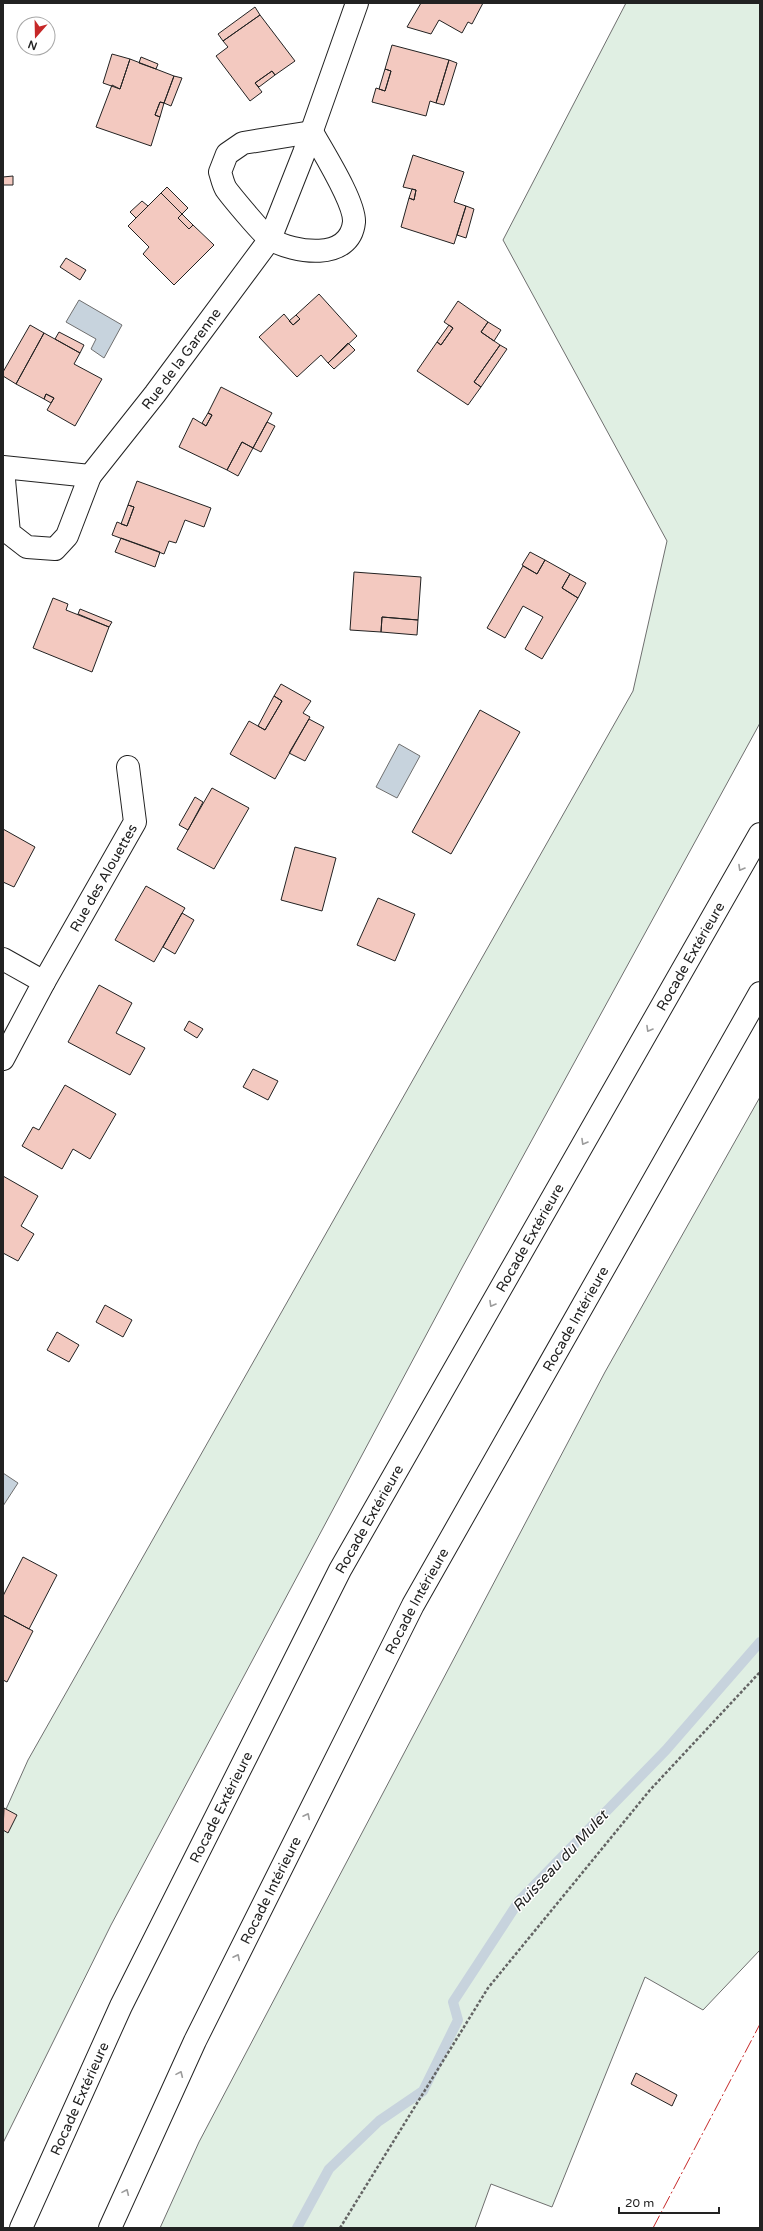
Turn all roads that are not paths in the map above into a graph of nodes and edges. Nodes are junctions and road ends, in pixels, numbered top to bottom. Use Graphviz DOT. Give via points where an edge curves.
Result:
graph roads {
  1 [pos="358,3"];
  2 [pos="312,132"];
  3 [pos="270,239"];
  4 [pos="3,468"];
  5 [pos="90,476"];
  6 [pos="128,767"];
  7 [pos="760,834"];
  8 [pos="3,959"];
  9 [pos="44,982"];
  10 [pos="760,993"];
  11 [pos="3,1059"];
  12 [pos="21,2228"];
  13 [pos="110,2228"];
  1 -- 2 [label="main road, Rue de la Garenne"];
  2 -- 3 [label="main road, Rue de la Garenne"];
  2 -- 3 [label="main road" via="243,143 226,154 220,172 226,189"];
  2 -- 3 [label="main road" via="350,202 354,223 346,241 330,251 304,250"];
  3 -- 5 [label="main road, Rue de la Garenne" via="155,394"];
  4 -- 5 [label="main road, Rue de la Garenne"];
  4 -- 5 [label="main road, Rue de la Garenne" via="9,533 27,547 55,549 67,536"];
  6 -- 9 [label="main road, Rue des Alouettes" via="135,822"];
  7 -- 12 [label="main road, Rocade Extérieure, one-way" via="340,1570 121,2006"];
  8 -- 9 [label="main road"];
  9 -- 11 [label="main road, Rue des Alouettes"];
  13 -- 10 [label="main road, Rocade Intérieure, one-way" via="198,2033 413,1604"];
}
